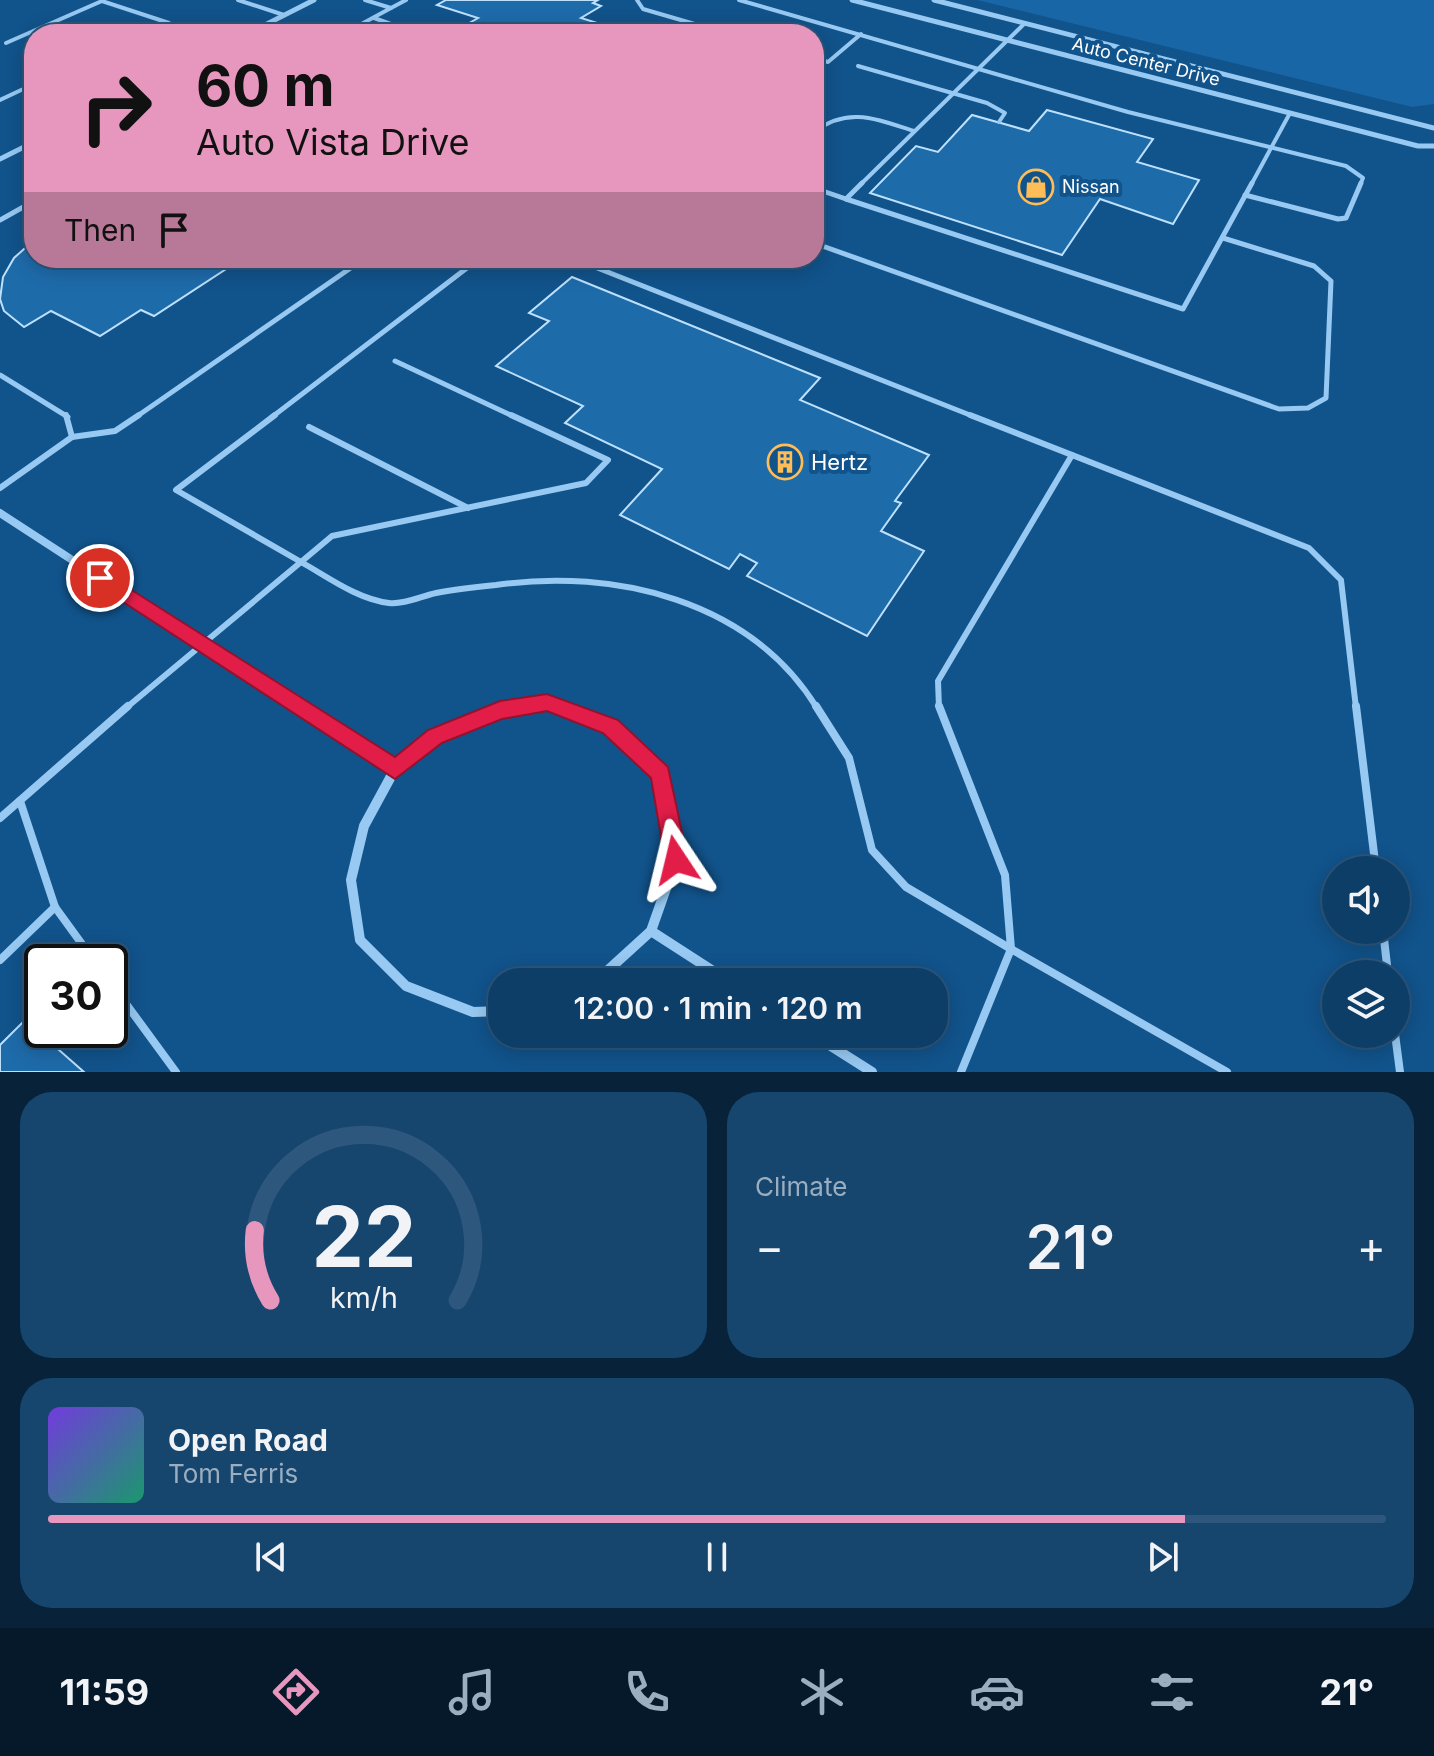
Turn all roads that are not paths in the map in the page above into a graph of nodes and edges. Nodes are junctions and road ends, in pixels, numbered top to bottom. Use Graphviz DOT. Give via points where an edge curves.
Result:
graph roads {
  1 [pos="101,0"];
  2 [pos="238,0"];
  3 [pos="314,0"];
  4 [pos="365,0"];
  5 [pos="406,0"];
  6 [pos="637,0"];
  7 [pos="739,0"];
  8 [pos="852,0"];
  9 [pos="934,0"];
  10 [pos="391,8"];
  11 [pos="284,15"];
  12 [pos="374,18"];
  13 [pos="1025,23"];
  14 [pos="48,24"];
  15 [pos="166,24"];
  16 [pos="266,24"];
  17 [pos="362,24"];
  18 [pos="391,24"];
  19 [pos="695,24"];
  20 [pos="861,34"];
  21 [pos="24,35"];
  22 [pos="1007,41"];
  23 [pos="6,43"];
  24 [pos="824,61"];
  25 [pos="858,66"];
  26 [pos="981,67"];
  27 [pos="24,89"];
  28 [pos="952,93"];
  29 [pos="0,100"];
  30 [pos="1290,113"];
  31 [pos="999,122"];
  32 [pos="824,123"];
  33 [pos="1434,128"];
  34 [pos="914,131"];
  35 [pos="1271,145"];
  36 [pos="1434,146"];
  37 [pos="24,147"];
  38 [pos="0,159"];
  39 [pos="824,191"];
  40 [pos="1245,195"];
  41 [pos="846,199"];
  42 [pos="24,207"];
  43 [pos="0,220"];
  44 [pos="1223,238"];
  45 [pos="824,247"];
  46 [pos="351,268"];
  47 [pos="467,268"];
  48 [pos="597,268"];
  49 [pos="395,361"];
  50 [pos="0,375"];
  51 [pos="309,427"];
  52 [pos="72,437"];
  53 [pos="1072,455"];
  54 [pos="0,488"];
  55 [pos="468,508"];
  56 [pos="0,513"];
  57 [pos="301,562"];
  58 [pos="201,642"];
  59 [pos="395,769"];
  60 [pos="20,801"];
  61 [pos="0,818"];
  62 [pos="1374,856"];
  63 [pos="55,907"];
  64 [pos="651,931"];
  65 [pos="82,944"];
  66 [pos="1011,949"];
  67 [pos="0,960"];
  68 [pos="610,968"];
  69 [pos="708,968"];
  70 [pos="128,1007"];
  71 [pos="488,1011"];
  72 [pos="834,1048"];
  73 [pos="1397,1048"];
  74 [pos="176,1072"];
  75 [pos="872,1072"];
  76 [pos="961,1072"];
  77 [pos="1227,1072"];
  78 [pos="1400,1072"];
  1 -- 14 [label="lane"];
  1 -- 15 [label="lane"];
  2 -- 11 [label="lane"];
  3 -- 11 [label="street"];
  4 -- 10 [label="lane"];
  5 -- 10 [label="lane"];
  6 -- 19 [label="lane" via="643,9"];
  7 -- 20 [label="lane"];
  8 -- 22 [label="street, Auto Center Drive"];
  9 -- 13 [label="street, Auto Center Drive"];
  10 -- 12 [label="lane"];
  11 -- 16 [label="street"];
  12 -- 17 [label="lane"];
  12 -- 18 [label="lane"];
  13 -- 22 [label="lane"];
  13 -- 33 [label="street, Auto Center Drive"];
  20 -- 24 [label="lane"];
  20 -- 26 [label="lane"];
  21 -- 23 [label="lane"];
  22 -- 26 [label="lane"];
  22 -- 30 [label="street, Auto Center Drive"];
  25 -- 28 [label="lane"];
  26 -- 28 [label="lane"];
  26 -- 35 [label="lane" via="1128,112"];
  27 -- 29 [label="lane"];
  28 -- 31 [label="lane" via="999,107 1005,113"];
  28 -- 34 [label="lane"];
  30 -- 35 [label="lane"];
  30 -- 36 [label="street, Auto Center Drive"];
  32 -- 34 [label="lane" via="844,113"];
  34 -- 41 [label="lane"];
  35 -- 40 [label="lane"];
  35 -- 40 [label="lane" via="1357,171 1363,178 1346,218 1328,219"];
  37 -- 38 [label="street"];
  39 -- 41 [label="lane"];
  40 -- 44 [label="lane"];
  41 -- 44 [label="lane" via="1183,309"];
  42 -- 43 [label="lane"];
  44 -- 45 [label="lane" via="1314,266 1331,281 1326,398 1308,408 1279,409"];
  46 -- 52 [label="lane" via="115,431"];
  47 -- 57 [label="lane" via="176,490"];
  48 -- 53 [label="lane"];
  49 -- 55 [label="lane" via="608,460 586,483"];
  50 -- 52 [label="lane" via="68,416"];
  51 -- 55 [label="lane"];
  52 -- 54 [label="lane"];
  53 -- 62 [label="lane" via="1309,548 1341,580"];
  53 -- 66 [label="lane" via="938,681 939,710 1005,875"];
  55 -- 57 [label="lane" via="332,536"];
  56 -- 58 [label="street"];
  57 -- 58 [label="lane"];
  57 -- 66 [label="lane" via="357,593 391,604 514,582 584,579 668,594 743,630 805,688 849,758 872,850 906,887"];
  58 -- 59 [label="street"];
  58 -- 60 [label="lane"];
  59 -- 64 [label="street" via="435,737 500,710 547,703 611,726 661,773 676,860"];
  59 -- 71 [label="street" via="364,826 351,880 360,940 406,986 473,1012"];
  60 -- 61 [label="lane"];
  60 -- 63 [label="lane"];
  63 -- 65 [label="lane"];
  63 -- 67 [label="lane"];
  64 -- 68 [label="street"];
  64 -- 69 [label="street"];
  66 -- 76 [label="lane"];
  66 -- 77 [label="lane"];
  70 -- 74 [label="lane"];
  72 -- 75 [label="street"];
  73 -- 78 [label="lane"];
}
